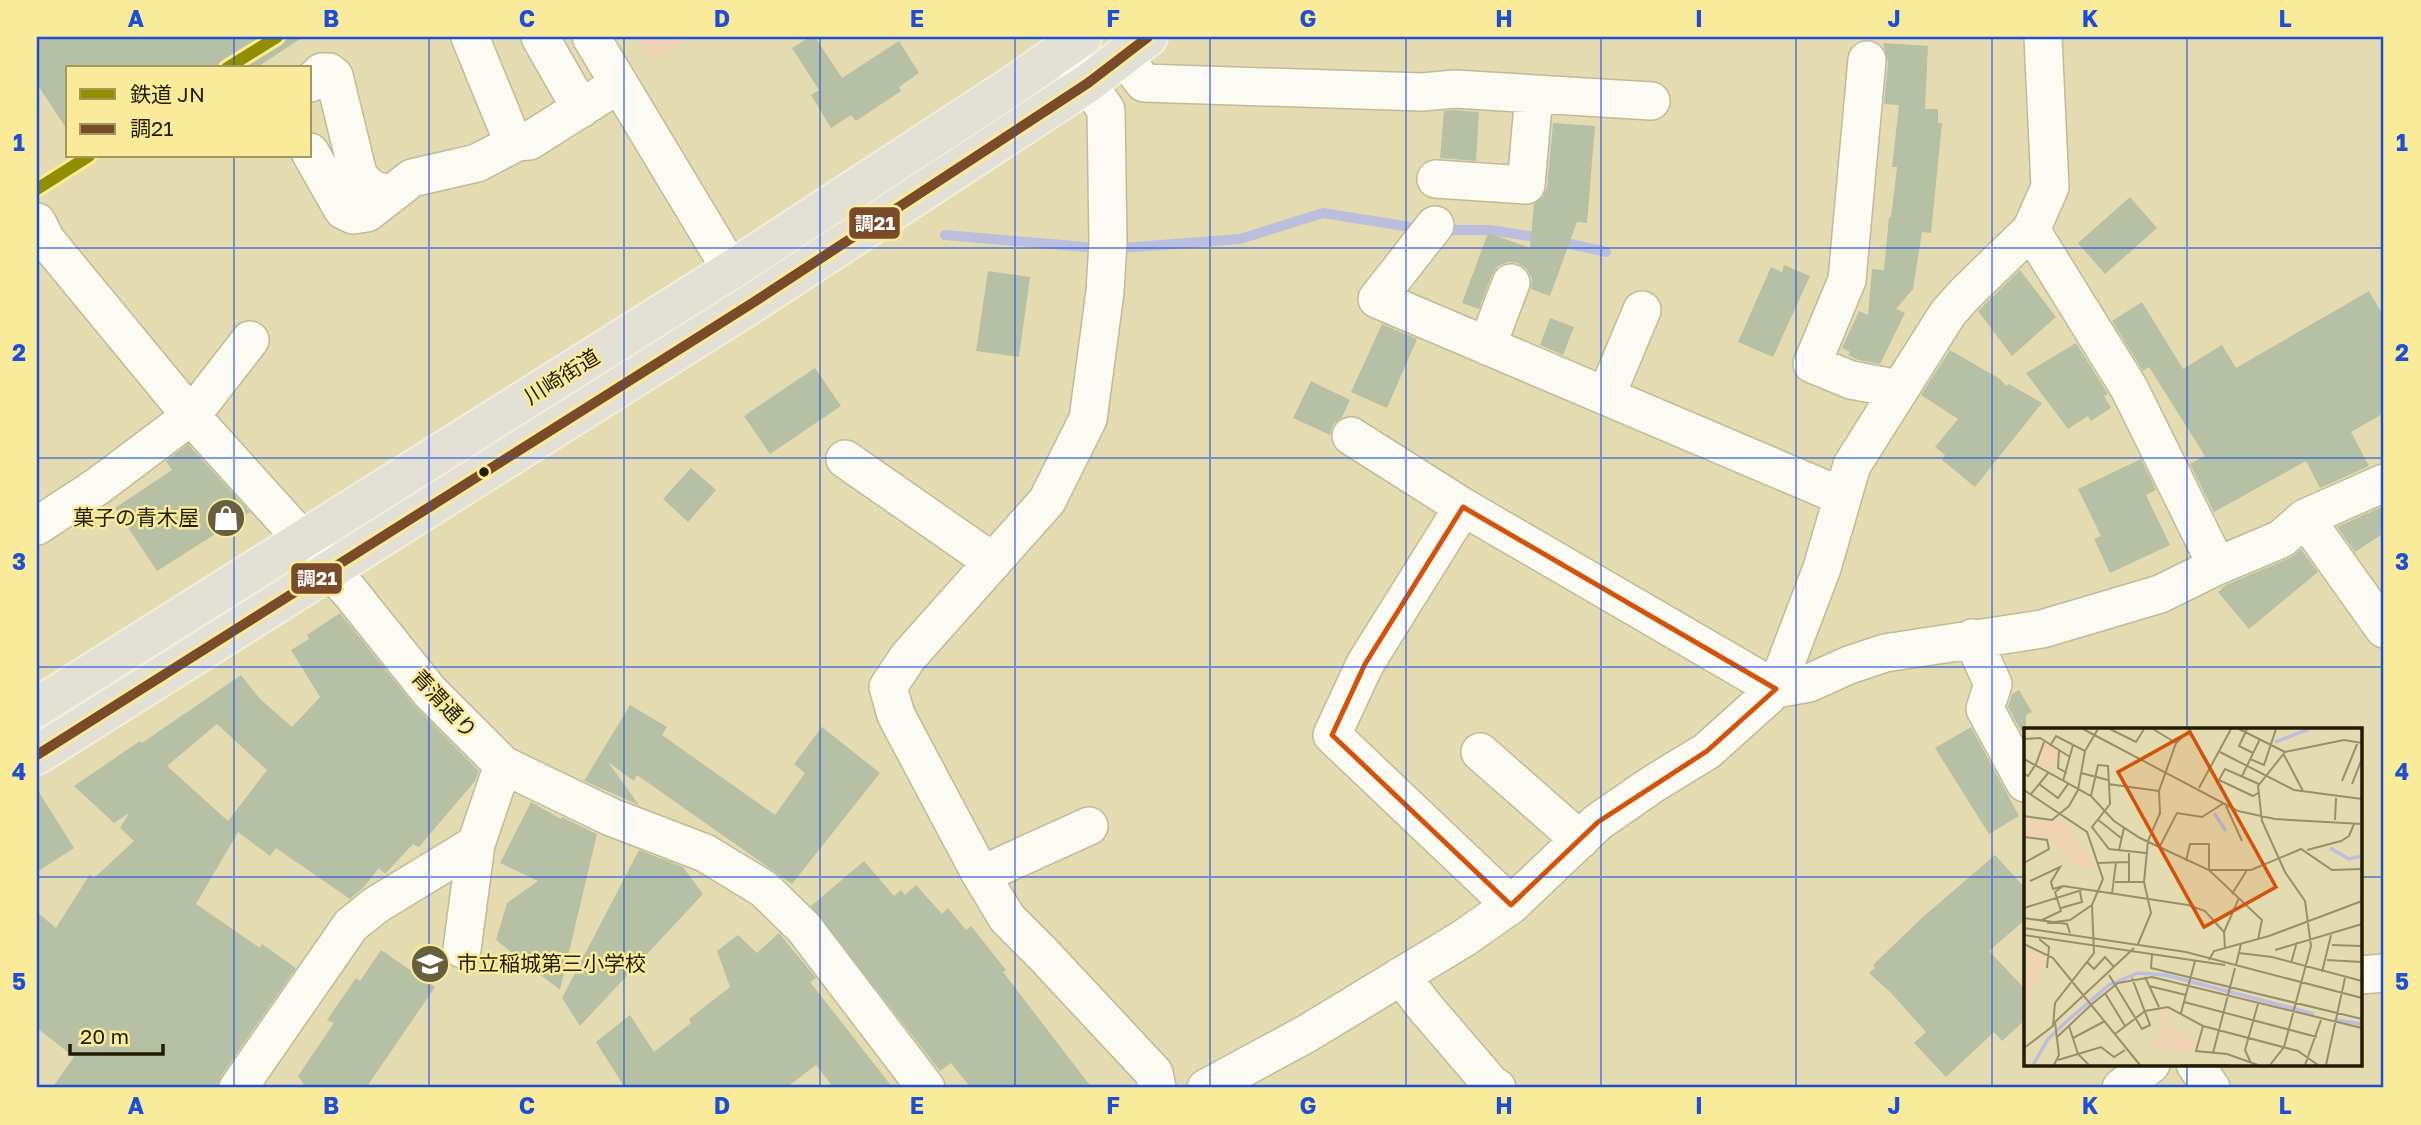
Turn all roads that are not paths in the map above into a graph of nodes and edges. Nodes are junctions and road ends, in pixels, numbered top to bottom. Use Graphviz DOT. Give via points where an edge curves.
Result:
graph roads {
  1 [pos="470,37"];
  2 [pos="540,37"];
  3 [pos="591,37"];
  4 [pos="2043,37"];
  5 [pos="1073,43"];
  6 [pos="1135,47"];
  7 [pos="1867,60"];
  8 [pos="312,81"];
  9 [pos="1088,83"];
  10 [pos="619,84"];
  11 [pos="1534,94"];
  12 [pos="1651,101"];
  13 [pos="581,108"];
  14 [pos="517,142"];
  15 [pos="312,156"];
  16 [pos="1436,179"];
  17 [pos="392,193"];
  18 [pos="1434,226"];
  19 [pos="2031,230"];
  20 [pos="40,236"];
  21 [pos="731,270"];
  22 [pos="1511,283"];
  23 [pos="1642,310"];
  24 [pos="250,340"];
  25 [pos="1487,346"];
  26 [pos="1899,389"];
  27 [pos="1606,396"];
  28 [pos="191,416"];
  29 [pos="1351,436"];
  30 [pos="845,459"];
  31 [pos="2384,483"];
  32 [pos="1841,496"];
  33 [pos="1463,508"];
  34 [pos="2305,518"];
  35 [pos="37,526"];
  36 [pos="304,540"];
  37 [pos="993,562"];
  38 [pos="2217,566"];
  39 [pos="331,570"];
  40 [pos="2384,629"];
  41 [pos="1972,638"];
  42 [pos="1776,689"];
  43 [pos="37,707"];
  44 [pos="1480,752"];
  45 [pos="37,755"];
  46 [pos="503,765"];
  47 [pos="2024,781"];
  48 [pos="1089,827"];
  49 [pos="1580,840"];
  50 [pos="476,844"];
  51 [pos="981,875"];
  52 [pos="1511,905"];
  53 [pos="462,950"];
  54 [pos="2384,973"];
  55 [pos="2362,975"];
  56 [pos="1401,976"];
  57 [pos="2148,1066"];
  58 [pos="2196,1066"];
  59 [pos="238,1088"];
  60 [pos="926,1088"];
  61 [pos="1157,1088"];
  62 [pos="1206,1088"];
  63 [pos="1497,1088"];
  64 [pos="2121,1088"];
  65 [pos="2211,1088"];
  1 -- 14 [label="street"];
  2 -- 13 [label="street"];
  3 -- 10 [label="street"];
  4 -- 19 [label="street" via="2050,187"];
  5 -- 9 [label="street"];
  5 -- 21 [label="main road, 川崎街道"];
  6 -- 9 [label="main road, 川崎街道"];
  6 -- 11 [label="street" via="1144,83"];
  7 -- 26 [label="street" via="1847,280 1812,364 1851,380"];
  8 -- 17 [label="street" via="322,72 334,76 358,174 366,187"];
  9 -- 37 [label="street" via="1106,110 1108,242 1088,419 1047,501"];
  9 -- 39 [label="main road, 川崎街道"];
  10 -- 13 [label="street"];
  10 -- 21 [label="street"];
  11 -- 12 [label="street"];
  11 -- 16 [label="street" via="1526,185"];
  13 -- 14 [label="street" via="529,141"];
  14 -- 17 [label="street" via="477,163 412,178"];
  15 -- 17 [label="street" via="343,210 352,215 367,213"];
  18 -- 25 [label="street" via="1377,299"];
  19 -- 26 [label="street" via="1948,313"];
  19 -- 38 [label="street" via="2129,388"];
  20 -- 28 [label="street, 青渭通り"];
  21 -- 36 [label="main road, 川崎街道"];
  22 -- 25 [label="street"];
  23 -- 27 [label="street"];
  24 -- 28 [label="street"];
  25 -- 27 [label="street"];
  26 -- 32 [label="street" via="1852,465"];
  27 -- 32 [label="street"];
  28 -- 35 [label="street"];
  28 -- 36 [label="street, 青渭通り"];
  29 -- 33 [label="street"];
  30 -- 37 [label="street"];
  31 -- 34 [label="street"];
  32 -- 42 [label="street" via="1822,568"];
  33 -- 42 [label="street"];
  33 -- 52 [label="street" via="1364,664 1332,735"];
  34 -- 38 [label="street" via="2281,540"];
  34 -- 40 [label="street"];
  36 -- 39 [label="street, 青渭通り"];
  36 -- 43 [label="main road, 川崎街道"];
  37 -- 51 [label="street" via="908,657 888,687 896,715"];
  38 -- 41 [label="street" via="2160,594 2042,629"];
  39 -- 45 [label="main road, 川崎街道"];
  39 -- 46 [label="street, 青渭通り" via="430,692"];
  41 -- 42 [label="street" via="1885,653 1809,683"];
  41 -- 47 [label="street" via="1993,684 1985,709"];
  42 -- 49 [label="street" via="1707,751 1598,822"];
  44 -- 49 [label="street"];
  46 -- 50 [label="street"];
  46 -- 60 [label="street, 青渭通り" via="611,817 705,853 764,889 804,928"];
  48 -- 51 [label="street"];
  49 -- 52 [label="street"];
  50 -- 53 [label="street"];
  50 -- 59 [label="street" via="351,925"];
  51 -- 61 [label="street" via="1007,918 1153,1073"];
  52 -- 56 [label="street"];
  54 -- 55 [label="street"];
  56 -- 62 [label="street"];
  56 -- 63 [label="street"];
  57 -- 64 [label="street"];
  58 -- 65 [label="street"];
}
